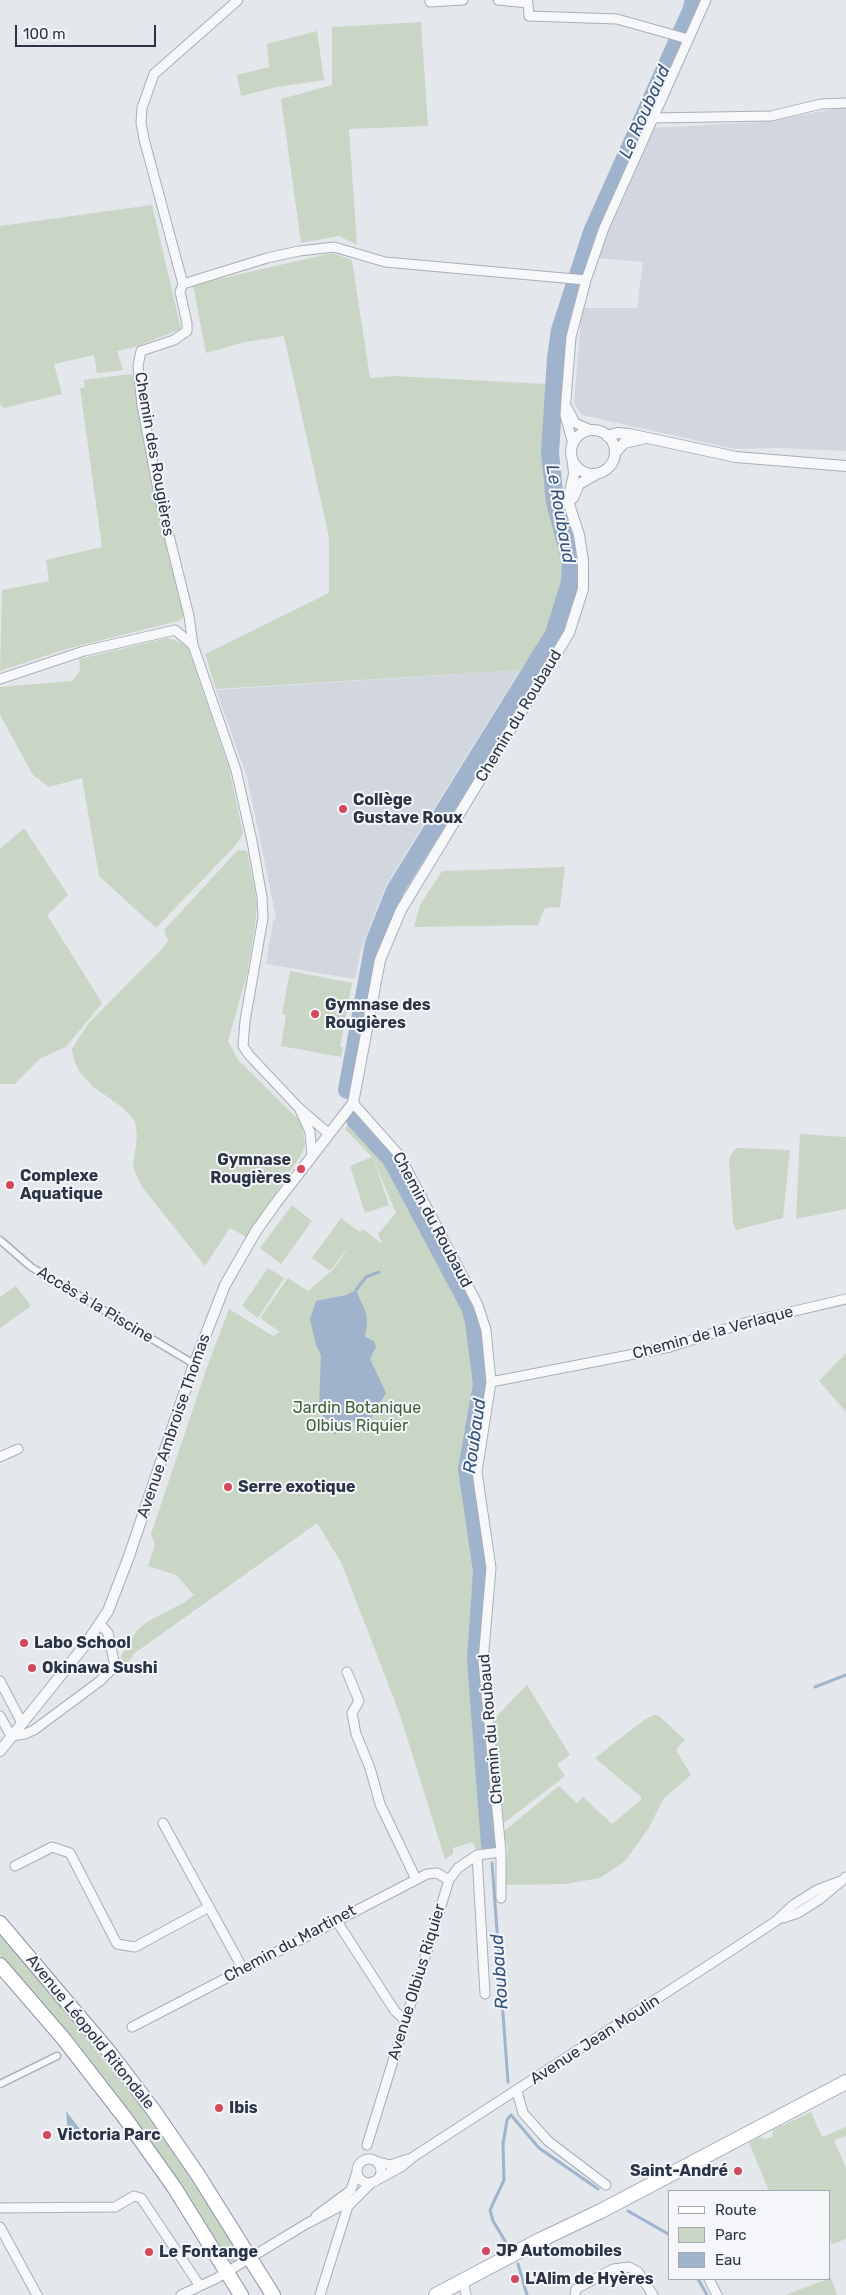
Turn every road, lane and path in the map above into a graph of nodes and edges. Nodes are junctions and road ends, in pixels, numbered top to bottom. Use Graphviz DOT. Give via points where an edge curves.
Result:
graph roads {
  1 [pos="238,0"];
  2 [pos="430,0"];
  3 [pos="464,0"];
  4 [pos="498,0"];
  5 [pos="706,0"];
  6 [pos="688,39"];
  7 [pos="846,103"];
  8 [pos="652,118"];
  9 [pos="584,279"];
  10 [pos="182,284"];
  11 [pos="566,399"];
  12 [pos="591,430"];
  13 [pos="607,436"];
  14 [pos="651,440"];
  15 [pos="572,444"];
  16 [pos="615,454"];
  17 [pos="574,463"];
  18 [pos="846,466"];
  19 [pos="595,474"];
  20 [pos="575,518"];
  21 [pos="193,645"];
  22 [pos="0,679"];
  23 [pos="353,1103"];
  24 [pos="299,1108"];
  25 [pos="310,1132"];
  26 [pos="327,1137"];
  27 [pos="312,1155"];
  28 [pos="0,1240"];
  29 [pos="846,1299"];
  30 [pos="194,1364"];
  31 [pos="491,1382"];
  32 [pos="18,1449"];
  33 [pos="0,1457"];
  34 [pos="100,1624"];
  35 [pos="347,1672"];
  36 [pos="0,1681"];
  37 [pos="0,1716"];
  38 [pos="22,1722"];
  39 [pos="11,1736"];
  40 [pos="0,1751"];
  41 [pos="163,1823"];
  42 [pos="501,1852"];
  43 [pos="477,1855"];
  44 [pos="15,1866"];
  45 [pos="416,1879"];
  46 [pos="449,1880"];
  47 [pos="842,1880"];
  48 [pos="501,1898"];
  49 [pos="210,1907"];
  50 [pos="336,1920"];
  51 [pos="0,1923"];
  52 [pos="0,1965"];
  53 [pos="243,1969"];
  54 [pos="485,1994"];
  55 [pos="405,2020"];
  56 [pos="132,2026"];
  57 [pos="56,2056"];
  58 [pos="846,2074"];
  59 [pos="846,2082"];
  60 [pos="0,2084"];
  61 [pos="517,2091"];
  62 [pos="367,2145"];
  63 [pos="413,2157"];
  64 [pos="374,2161"];
  65 [pos="357,2172"];
  66 [pos="375,2181"];
  67 [pos="606,2185"];
  68 [pos="352,2200"];
  69 [pos="0,2208"];
  70 [pos="306,2224"];
  71 [pos="0,2227"];
  72 [pos="540,2240"];
  73 [pos="251,2259"];
  74 [pos="227,2272"];
  75 [pos="709,2280"];
  76 [pos="463,2281"];
  77 [pos="200,2286"];
  78 [pos="37,2295"];
  79 [pos="181,2295"];
  80 [pos="241,2295"];
  81 [pos="273,2295"];
  82 [pos="320,2295"];
  83 [pos="436,2295"];
  84 [pos="466,2295"];
  85 [pos="575,2295"];
  86 [pos="653,2295"];
  87 [pos="717,2295"];
  1 -- 10 [label="street" via="154,74 142,108 144,139"];
  2 -- 3 [label="street"];
  4 -- 6 [label="street" via="528,2 529,16 618,19"];
  5 -- 6 [label="street"];
  6 -- 8 [label="street"];
  7 -- 8 [label="street" via="821,104 771,116"];
  8 -- 9 [label="street"];
  9 -- 10 [label="street" via="385,262 334,247 267,258"];
  9 -- 11 [label="street" via="571,337"];
  10 -- 21 [label="street, Chemin des Rougières" via="180,292 187,331 174,340 141,351 138,366 159,495 189,616"];
  11 -- 12 [label="street" via="572,420"];
  11 -- 15 [label="street" via="565,415"];
  12 -- 13 [label="street"];
  12 -- 15 [label="street" via="579,435"];
  13 -- 14 [label="street" via="622,433"];
  13 -- 16 [label="street" via="613,442"];
  14 -- 16 [label="street" via="631,440"];
  14 -- 18 [label="street" via="727,456"];
  15 -- 17 [label="street"];
  16 -- 19 [label="street" via="608,469"];
  17 -- 19 [label="street" via="582,472"];
  17 -- 20 [label="street, Chemin du Roubaud" via="568,501"];
  19 -- 20 [label="street, Chemin du Roubaud" via="582,481 574,493"];
  20 -- 23 [label="street, Chemin du Roubaud" via="583,588 577,612 556,655 401,910 380,960"];
  21 -- 22 [label="street" via="175,630 84,651"];
  21 -- 24 [label="street" via="236,770 262,897 263,918 243,1046"];
  23 -- 26 [label="street, Avenue Ambroise Thomas"];
  23 -- 31 [label="street, Chemin du Roubaud" via="400,1156 478,1305 486,1330"];
  24 -- 25 [label="street"];
  24 -- 26 [label="street"];
  25 -- 26 [label="street"];
  25 -- 27 [label="street"];
  26 -- 27 [label="street, Avenue Ambroise Thomas"];
  27 -- 30 [label="street, Avenue Ambroise Thomas" via="240,1258 217,1304"];
  28 -- 30 [label="street, Accès à la Piscine" via="31,1267"];
  29 -- 31 [label="street, Chemin de la Verlaque" via="748,1322 670,1347"];
  30 -- 34 [label="street, Avenue Ambroise Thomas" via="116,1595"];
  31 -- 42 [label="street, Chemin du Roubaud" via="477,1472 491,1568 483,1661"];
  32 -- 33 [label="street"];
  34 -- 38 [label="street, Avenue Ambroise Thomas"];
  34 -- 39 [label="street" via="108,1633 115,1666 34,1730"];
  35 -- 45 [label="street" via="359,1702 352,1713 356,1734 380,1804"];
  36 -- 38 [label="street"];
  37 -- 39 [label="street"];
  38 -- 39 [label="street, Avenue Ambroise Thomas"];
  39 -- 40 [label="street, Avenue Ambroise Thomas"];
  41 -- 49 [label="street"];
  42 -- 43 [label="street, Avenue Olbius Riquier"];
  42 -- 48 [label="street, Chemin du Roubaud"];
  43 -- 46 [label="street, Avenue Olbius Riquier" via="458,1868"];
  43 -- 54 [label="street"];
  44 -- 49 [label="street" via="52,1847 70,1853 117,1944 135,1947"];
  45 -- 46 [label="street, Chemin du Martinet" via="437,1873"];
  45 -- 50 [label="street, Chemin du Martinet"];
  46 -- 55 [label="street, Avenue Olbius Riquier"];
  47 -- 61 [label="street, Avenue Jean Moulin" via="820,1899 798,1913 776,1921"];
  49 -- 53 [label="street"];
  50 -- 53 [label="street, Chemin du Martinet"];
  50 -- 55 [label="street" via="395,2011"];
  51 -- 73 [label="main road, Avenue Léopold Ritondale" via="149,2104"];
  52 -- 74 [label="main road, Avenue Léopold Ritondale" via="63,2038 125,2118 174,2187"];
  53 -- 56 [label="street, Chemin du Martinet"];
  55 -- 62 [label="street, Avenue Olbius Riquier"];
  57 -- 60 [label="street"];
  58 -- 72 [label="main road" via="598,2203"];
  59 -- 72 [label="main road" via="601,2212"];
  61 -- 63 [label="street, Avenue Jean Moulin"];
  61 -- 67 [label="street" via="523,2113 548,2141"];
  63 -- 64 [label="street, Avenue Jean Moulin" via="390,2164"];
  63 -- 66 [label="street, Avenue Jean Moulin"];
  64 -- 65 [label="street" via="362,2162"];
  64 -- 66 [label="street" via="380,2169"];
  65 -- 66 [label="street" via="363,2182"];
  65 -- 70 [label="street" via="351,2190"];
  66 -- 68 [label="street"];
  68 -- 70 [label="street"];
  68 -- 82 [label="street"];
  69 -- 77 [label="street" via="115,2207 137,2196"];
  70 -- 73 [label="street"];
  71 -- 78 [label="street"];
  72 -- 76 [label="main road"];
  73 -- 74 [label="street"];
  73 -- 81 [label="main road, Avenue Léopold Ritondale"];
  74 -- 77 [label="street"];
  74 -- 80 [label="main road, Avenue Léopold Ritondale"];
  75 -- 87 [label="street"];
  76 -- 83 [label="main road"];
  76 -- 84 [label="street"];
  77 -- 79 [label="street"];
  85 -- 86 [label="street" via="576,2289 613,2269 629,2267 638,2272"];
}
